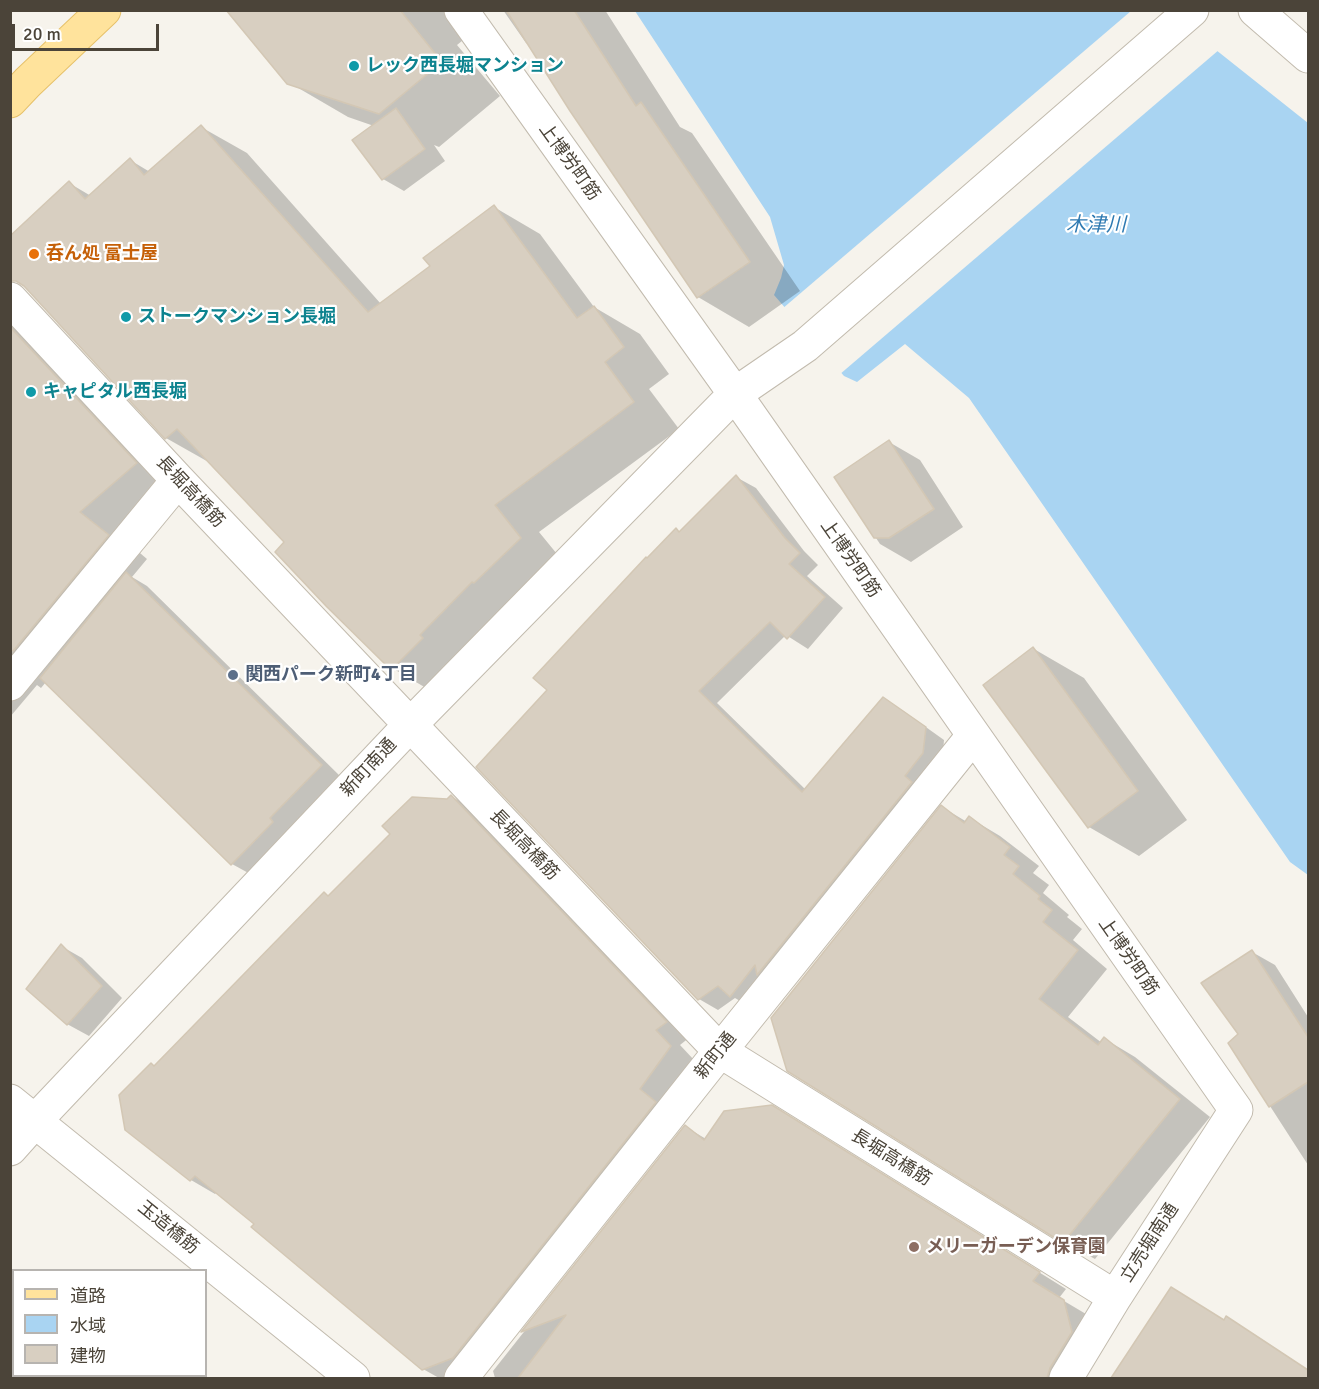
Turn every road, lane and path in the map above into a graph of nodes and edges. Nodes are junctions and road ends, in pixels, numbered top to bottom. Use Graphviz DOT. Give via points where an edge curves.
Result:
graph roads {
  1 [pos="104,10"];
  2 [pos="461,10"];
  3 [pos="1191,10"];
  4 [pos="1255,10"];
  5 [pos="1308,56"];
  6 [pos="10,101"];
  7 [pos="10,298"];
  8 [pos="735,394"];
  9 [pos="178,480"];
  10 [pos="10,684"];
  11 [pos="410,725"];
  12 [pos="973,736"];
  13 [pos="720,1051"];
  14 [pos="1236,1110"];
  15 [pos="23,1111"];
  16 [pos="10,1149"];
  17 [pos="1115,1297"];
  18 [pos="353,1378"];
  19 [pos="461,1378"];
  20 [pos="1066,1378"];
  1 -- 6 [label="main road"];
  2 -- 8 [label="street, 上博労町筋"];
  3 -- 8 [label="street, 新町南通" via="805,346"];
  4 -- 5 [label="street"];
  7 -- 9 [label="street, 長堀高橋筋"];
  8 -- 11 [label="street, 新町南通"];
  8 -- 12 [label="street, 上博労町筋"];
  9 -- 10 [label="street"];
  9 -- 11 [label="street, 長堀高橋筋"];
  11 -- 13 [label="street, 長堀高橋筋"];
  11 -- 15 [label="street, 新町南通"];
  12 -- 13 [label="street, 新町通"];
  12 -- 14 [label="street, 上博労町筋"];
  13 -- 17 [label="street, 長堀高橋筋"];
  13 -- 19 [label="street, 新町通"];
  14 -- 17 [label="street, 立売堀南通"];
  15 -- 16 [label="street, 新町南通"];
  15 -- 18 [label="street, 玉造橋筋"];
  17 -- 20 [label="street, 立売堀南通"];
}
